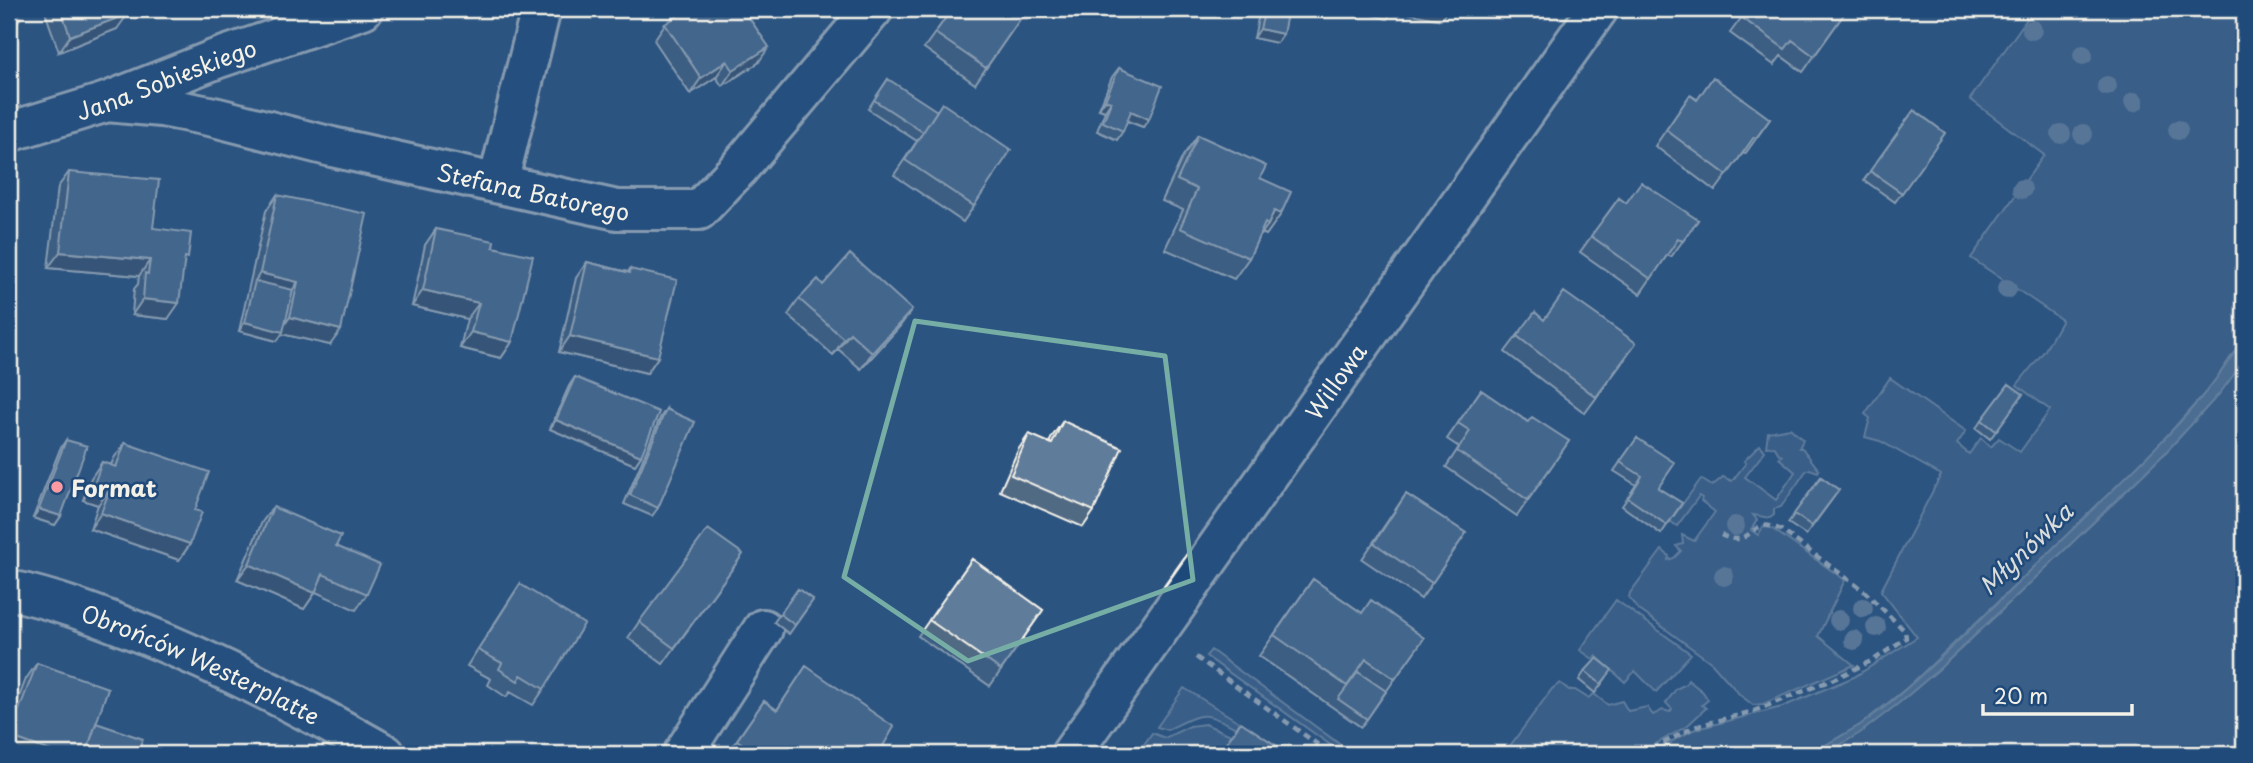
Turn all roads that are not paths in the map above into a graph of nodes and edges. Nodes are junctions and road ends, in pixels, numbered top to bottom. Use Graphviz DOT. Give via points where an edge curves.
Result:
graph roads {
  1 [pos="363,9"];
  2 [pos="541,9"];
  3 [pos="873,9"];
  4 [pos="1598,9"];
  5 [pos="107,102"];
  6 [pos="9,132"];
  7 [pos="498,183"];
  8 [pos="9,590"];
  9 [pos="763,629"];
  10 [pos="385,754"];
  11 [pos="683,754"];
  12 [pos="1071,754"];
  1 -- 5 [label="street, Jana Sobieskiego"];
  2 -- 7 [label="street"];
  3 -- 7 [label="street, Stefana Batorego" via="699,210 617,210"];
  4 -- 12 [label="street, Willowa"];
  5 -- 6 [label="street, Jana Sobieskiego"];
  5 -- 7 [label="street, Stefana Batorego" via="214,117"];
  8 -- 10 [label="street, Obrońców Westerplatte" via="110,621 202,657"];
  9 -- 11 [label="street"];
}
